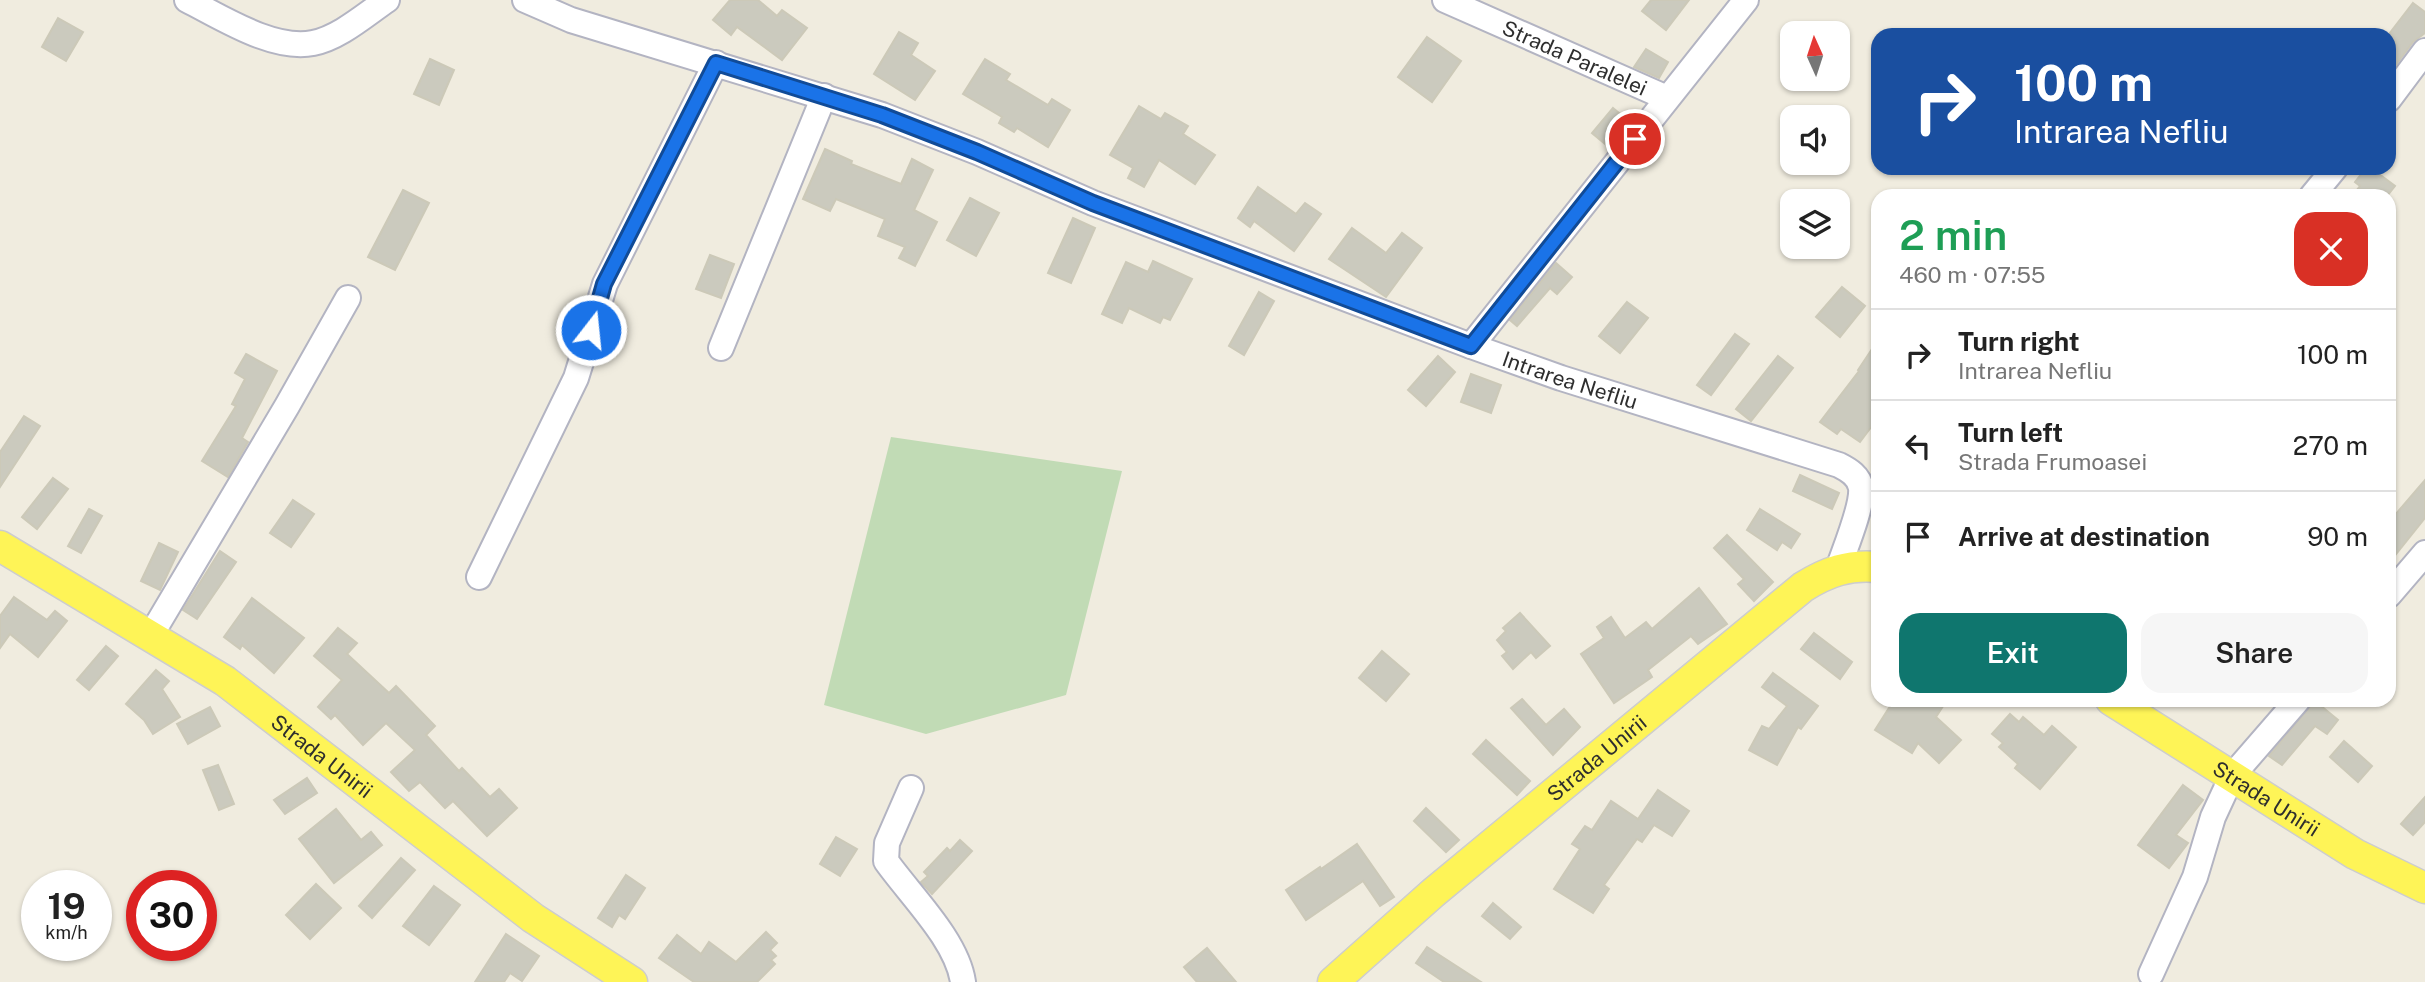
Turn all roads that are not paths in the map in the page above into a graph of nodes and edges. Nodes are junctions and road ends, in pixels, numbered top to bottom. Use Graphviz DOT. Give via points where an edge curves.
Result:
graph roads {
  1 [pos="187,0"];
  2 [pos="387,0"];
  3 [pos="525,0"];
  4 [pos="1445,0"];
  5 [pos="1746,0"];
  6 [pos="2425,51"];
  7 [pos="716,63"];
  8 [pos="2396,90"];
  9 [pos="824,96"];
  10 [pos="1668,97"];
  11 [pos="2329,175"];
  12 [pos="2318,189"];
  13 [pos="348,298"];
  14 [pos="1471,346"];
  15 [pos="722,348"];
  16 [pos="1867,476"];
  17 [pos="0,546"];
  18 [pos="2425,553"];
  19 [pos="1871,567"];
  20 [pos="1838,569"];
  21 [pos="479,577"];
  22 [pos="2396,587"];
  23 [pos="151,635"];
  24 [pos="2122,707"];
  25 [pos="2292,707"];
  26 [pos="2232,776"];
  27 [pos="911,788"];
  28 [pos="2425,888"];
  29 [pos="2151,974"];
  30 [pos="632,982"];
  31 [pos="963,982"];
  32 [pos="1333,982"];
  1 -- 2 [label="street" via="276,42 297,45 331,36"];
  3 -- 7 [label="street, Intrarea Nefliu" via="571,20"];
  4 -- 10 [label="street, Strada Paralelei"];
  5 -- 10 [label="street"];
  6 -- 8 [label="street"];
  7 -- 9 [label="street, Intrarea Nefliu"];
  7 -- 21 [label="street" via="604,284 576,378"];
  9 -- 14 [label="street, Intrarea Nefliu"];
  9 -- 15 [label="street"];
  10 -- 14 [label="street"];
  11 -- 12 [label="street"];
  13 -- 23 [label="street"];
  14 -- 16 [label="street, Intrarea Nefliu"];
  16 -- 20 [label="street, Intrarea Nefliu"];
  17 -- 23 [label="main road, Strada Unirii"];
  18 -- 22 [label="street"];
  19 -- 20 [label="main road, Strada Unirii"];
  20 -- 32 [label="main road, Strada Unirii" via="1787,599 1433,893"];
  23 -- 30 [label="main road, Strada Unirii" via="225,681 533,918"];
  24 -- 26 [label="main road, Strada Unirii"];
  25 -- 26 [label="street"];
  26 -- 28 [label="main road, Strada Unirii" via="2355,855"];
  26 -- 29 [label="street"];
  27 -- 31 [label="street" via="887,843 886,861 940,932"];
}
